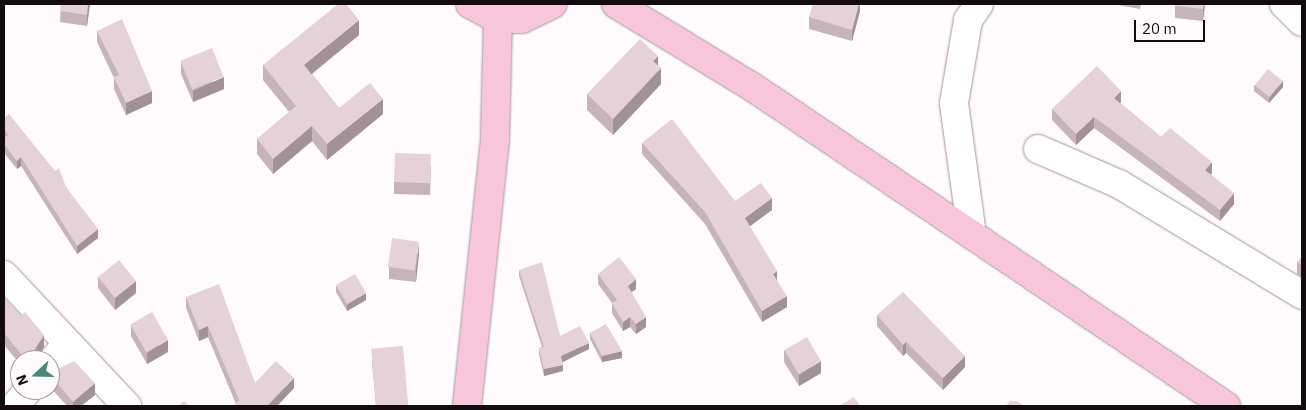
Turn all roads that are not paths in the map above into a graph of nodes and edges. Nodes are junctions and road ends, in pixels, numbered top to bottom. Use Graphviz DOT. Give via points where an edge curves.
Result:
graph roads {
  1 [pos="470,4"];
  2 [pos="552,4"];
  3 [pos="616,4"];
  4 [pos="979,4"];
  5 [pos="1284,4"];
  6 [pos="498,19"];
  7 [pos="1302,22"];
  8 [pos="1038,149"];
  9 [pos="972,235"];
  10 [pos="4,275"];
  11 [pos="1302,295"];
  12 [pos="67,343"];
  13 [pos="60,352"];
  14 [pos="128,406"];
  15 [pos="467,406"];
  16 [pos="1226,406"];
  1 -- 6 [label="main road"];
  2 -- 6 [label="main road" via="522,19"];
  3 -- 9 [label="main road" via="752,86"];
  4 -- 9 [label="street" via="968,20 954,103"];
  5 -- 7 [label="street"];
  6 -- 15 [label="main road" via="495,139"];
  8 -- 11 [label="street" via="1119,184"];
  9 -- 16 [label="main road"];
  10 -- 12 [label="street"];
  12 -- 13 [label="street"];
  12 -- 14 [label="street"];
}
